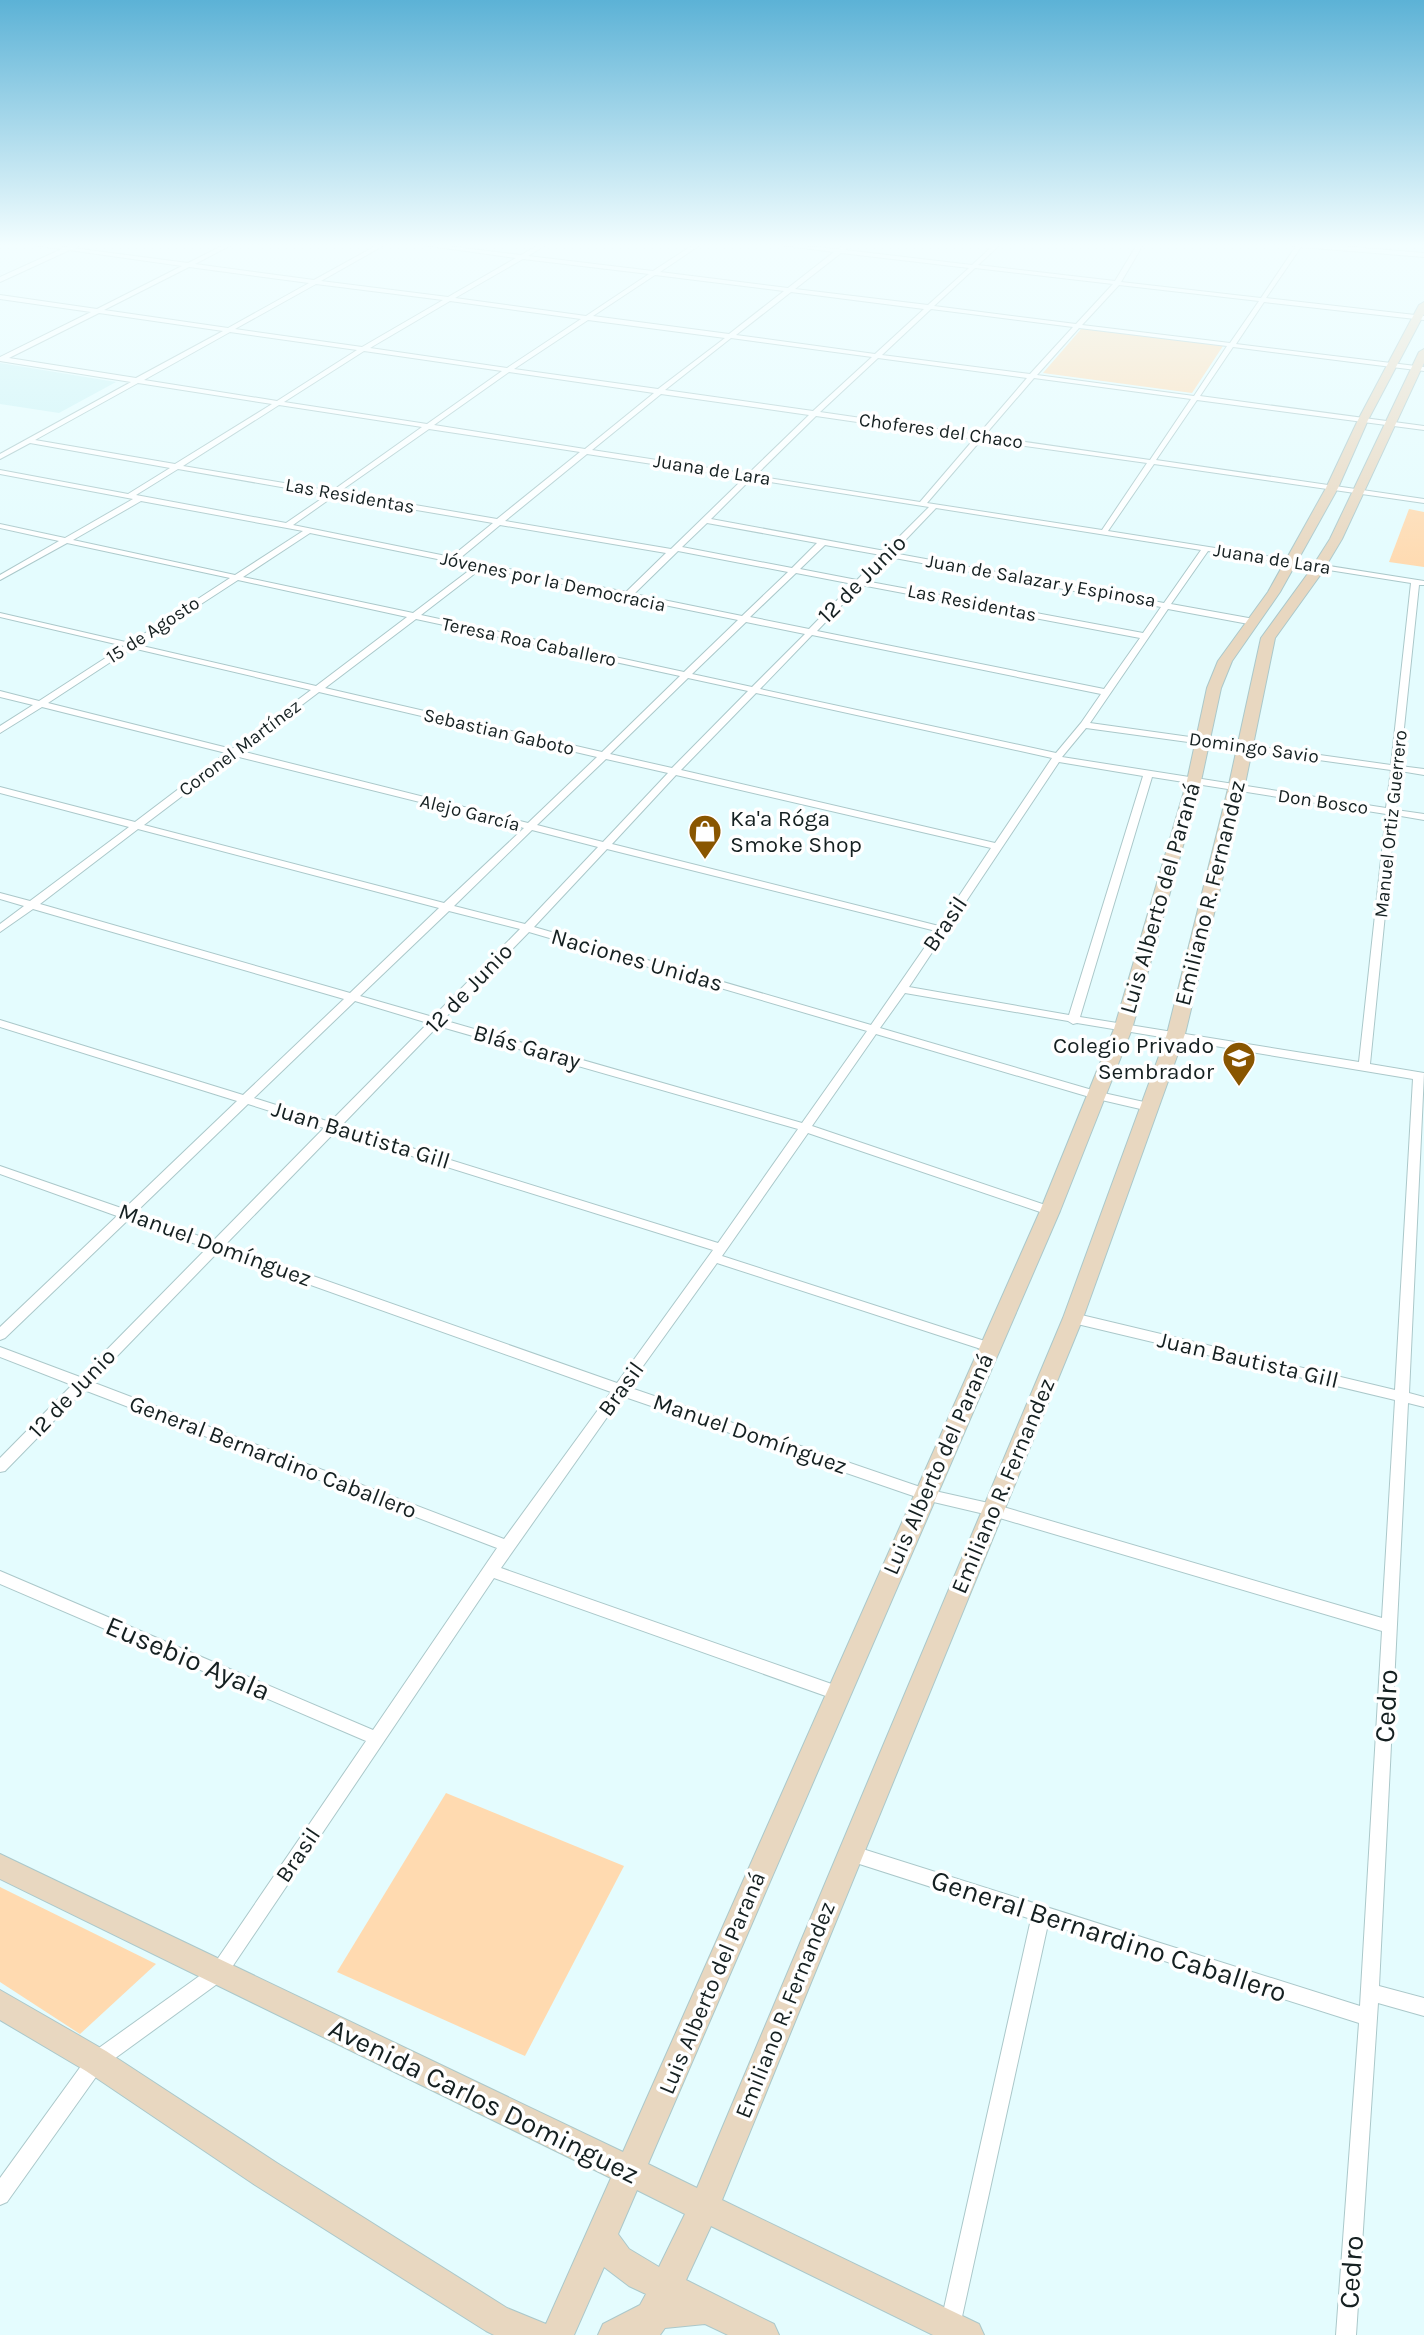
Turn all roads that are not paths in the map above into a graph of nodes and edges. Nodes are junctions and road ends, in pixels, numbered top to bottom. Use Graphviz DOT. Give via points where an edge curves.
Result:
graph roads {
  1 [pos="187,352"];
  2 [pos="359,352"];
  3 [pos="392,352"];
  4 [pos="535,352"];
  5 [pos="709,352"];
  6 [pos="862,352"];
  7 [pos="880,352"];
  8 [pos="1054,352"];
  9 [pos="1225,352"];
  10 [pos="1286,352"];
  11 [pos="1399,352"];
  12 [pos="1424,352"];
  13 [pos="878,354"];
  14 [pos="1,359"];
  15 [pos="1391,365"];
  16 [pos="509,369"];
  17 [pos="1420,369"];
  18 [pos="1033,375"];
  19 [pos="137,380"];
  20 [pos="660,391"];
  21 [pos="1196,397"];
  22 [pos="278,403"];
  23 [pos="815,413"];
  24 [pos="1363,420"];
  25 [pos="1391,424"];
  26 [pos="429,426"];
  27 [pos="1424,428"];
  28 [pos="979,437"];
  29 [pos="28,441"];
  30 [pos="585,450"];
  31 [pos="0,457"];
  32 [pos="1151,461"];
  33 [pos="178,467"];
  34 [pos="0,472"];
  35 [pos="750,476"];
  36 [pos="1332,488"];
  37 [pos="1359,491"];
  38 [pos="334,493"];
  39 [pos="128,496"];
  40 [pos="139,499"];
  41 [pos="1424,501"];
  42 [pos="923,503"];
  43 [pos="935,505"];
  44 [pos="704,520"];
  45 [pos="497,522"];
  46 [pos="0,526"];
  47 [pos="287,526"];
  48 [pos="307,532"];
  49 [pos="1104,532"];
  50 [pos="66,540"];
  51 [pos="823,542"];
  52 [pos="1206,548"];
  53 [pos="675,550"];
  54 [pos="886,554"];
  55 [pos="451,561"];
  56 [pos="1290,562"];
  57 [pos="479,566"];
  58 [pos="1320,566"];
  59 [pos="796,569"];
  60 [pos="0,578"];
  61 [pos="234,578"];
  62 [pos="860,581"];
  63 [pos="1420,582"];
  64 [pos="626,597"];
  65 [pos="1166,604"];
  66 [pos="0,615"];
  67 [pos="413,617"];
  68 [pos="743,620"];
  69 [pos="1255,622"];
  70 [pos="808,632"];
  71 [pos="1143,636"];
  72 [pos="131,645"];
  73 [pos="686,675"];
  74 [pos="316,690"];
  75 [pos="754,690"];
  76 [pos="1105,692"];
  77 [pos="0,694"];
  78 [pos="40,704"];
  79 [pos="1084,725"];
  80 [pos="0,730"];
  81 [pos="1204,741"];
  82 [pos="1245,747"];
  83 [pos="234,753"];
  84 [pos="604,756"];
  85 [pos="1057,757"];
  86 [pos="1397,769"];
  87 [pos="674,772"];
  88 [pos="1424,772"];
  89 [pos="1148,774"];
  90 [pos="1194,781"];
  91 [pos="1236,789"];
  92 [pos="0,790"];
  93 [pos="1392,812"];
  94 [pos="1424,817"];
  95 [pos="138,826"];
  96 [pos="529,828"];
  97 [pos="604,846"];
  98 [pos="998,847"];
  99 [pos="0,896"];
  100 [pos="32,905"];
  101 [pos="446,907"];
  102 [pos="527,928"];
  103 [pos="0,929"];
  104 [pos="940,929"];
  105 [pos="902,989"];
  106 [pos="353,996"];
  107 [pos="437,1020"];
  108 [pos="1073,1021"];
  109 [pos="0,1023"];
  110 [pos="872,1028"];
  111 [pos="1123,1029"];
  112 [pos="1176,1034"];
  113 [pos="1364,1067"];
  114 [pos="1421,1077"];
  115 [pos="1097,1095"];
  116 [pos="246,1099"];
  117 [pos="1149,1107"];
  118 [pos="333,1125"];
  119 [pos="803,1127"];
  120 [pos="0,1170"];
  121 [pos="1050,1211"];
  122 [pos="127,1213"];
  123 [pos="217,1245"];
  124 [pos="717,1253"];
  125 [pos="1073,1318"];
  126 [pos="0,1335"];
  127 [pos="989,1347"];
  128 [pos="0,1352"];
  129 [pos="81,1384"];
  130 [pos="621,1390"];
  131 [pos="1403,1397"];
  132 [pos="1424,1402"];
  133 [pos="0,1467"];
  134 [pos="925,1494"];
  135 [pos="993,1510"];
  136 [pos="506,1546"];
  137 [pos="490,1570"];
  138 [pos="0,1577"];
  139 [pos="1390,1627"];
  140 [pos="837,1693"];
  141 [pos="377,1739"];
  142 [pos="850,1853"];
  143 [pos="0,1866"];
  144 [pos="1041,1914"];
  145 [pos="218,1973"];
  146 [pos="1370,1992"];
  147 [pos="0,2004"];
  148 [pos="1424,2007"];
  149 [pos="1368,2018"];
  150 [pos="96,2061"];
  151 [pos="630,2171"];
  152 [pos="0,2195"];
  153 [pos="704,2207"];
  154 [pos="601,2237"];
  155 [pos="654,2313"];
  156 [pos="959,2331"];
  157 [pos="535,2335"];
  158 [pos="558,2335"];
  159 [pos="614,2335"];
  160 [pos="762,2335"];
  161 [pos="1346,2335"];
  1 -- 19 [label="street"];
  2 -- 22 [label="street"];
  3 -- 16 [label="street, Choferes del Chaco"];
  4 -- 16 [label="street"];
  5 -- 20 [label="street"];
  6 -- 13 [label="street"];
  7 -- 13 [label="street"];
  8 -- 18 [label="street"];
  9 -- 21 [label="street"];
  10 -- 15 [label="street"];
  11 -- 15 [label="main road, Luis Alberto del Paraná"];
  12 -- 17 [label="main road, Emiliano R. Fernandez"];
  13 -- 18 [label="street"];
  13 -- 23 [label="street"];
  14 -- 19 [label="street, Juana de Lara"];
  15 -- 17 [label="street"];
  15 -- 24 [label="main road, Luis Alberto del Paraná"];
  16 -- 20 [label="street, Choferes del Chaco"];
  16 -- 26 [label="street"];
  17 -- 25 [label="main road, Emiliano R. Fernandez"];
  18 -- 21 [label="street"];
  18 -- 28 [label="street"];
  19 -- 22 [label="street, Juana de Lara"];
  19 -- 29 [label="street"];
  20 -- 23 [label="street, Choferes del Chaco"];
  20 -- 30 [label="street"];
  21 -- 24 [label="street"];
  21 -- 32 [label="street"];
  22 -- 26 [label="street, Juana de Lara"];
  22 -- 33 [label="street"];
  23 -- 28 [label="street, Choferes del Chaco"];
  23 -- 35 [label="street"];
  24 -- 25 [label="street"];
  24 -- 36 [label="main road, Luis Alberto del Paraná"];
  25 -- 27 [label="street"];
  25 -- 37 [label="main road, Emiliano R. Fernandez"];
  26 -- 30 [label="street, Juana de Lara"];
  26 -- 38 [label="street"];
  28 -- 32 [label="street, Choferes del Chaco"];
  28 -- 42 [label="street"];
  29 -- 31 [label="street"];
  29 -- 33 [label="street, Las Residentas"];
  30 -- 35 [label="street, Juana de Lara"];
  30 -- 45 [label="street"];
  32 -- 36 [label="street, Choferes del Chaco"];
  32 -- 49 [label="street"];
  33 -- 38 [label="street, Las Residentas"];
  33 -- 39 [label="street"];
  34 -- 39 [label="street, Jóvenes por la Democracia"];
  35 -- 42 [label="street, Juana de Lara"];
  35 -- 44 [label="street"];
  36 -- 37 [label="street, Choferes del Chaco"];
  36 -- 56 [label="main road, Luis Alberto del Paraná"];
  37 -- 41 [label="street, Choferes del Chaco"];
  37 -- 58 [label="main road, Emiliano R. Fernandez"];
  38 -- 45 [label="street, Las Residentas"];
  38 -- 47 [label="street"];
  39 -- 40 [label="street, Jóvenes por la Democracia"];
  40 -- 47 [label="street, Jóvenes por la Democracia"];
  40 -- 50 [label="street"];
  42 -- 43 [label="street, Juana de Lara"];
  43 -- 49 [label="street, Juana de Lara"];
  43 -- 54 [label="street, 12 de Junio"];
  44 -- 51 [label="street, Juan de Salazar y Espinosa"];
  44 -- 53 [label="street"];
  45 -- 53 [label="street, Las Residentas"];
  45 -- 55 [label="street"];
  46 -- 50 [label="street, Teresa Roa Caballero"];
  47 -- 48 [label="street, Jóvenes por la Democracia"];
  48 -- 55 [label="street, Jóvenes por la Democracia"];
  48 -- 61 [label="street, 15 de Agosto"];
  49 -- 52 [label="street, Juana de Lara"];
  50 -- 60 [label="street"];
  50 -- 61 [label="street, Teresa Roa Caballero"];
  51 -- 54 [label="street, Juan de Salazar y Espinosa"];
  51 -- 59 [label="street"];
  52 -- 56 [label="street, Juana de Lara"];
  52 -- 65 [label="street, Brasil"];
  53 -- 59 [label="street, Las Residentas"];
  53 -- 64 [label="street"];
  54 -- 62 [label="street, 12 de Junio"];
  54 -- 65 [label="street, Juan de Salazar y Espinosa"];
  55 -- 57 [label="street, Jóvenes por la Democracia"];
  56 -- 58 [label="street, Juana de Lara"];
  56 -- 69 [label="main road, Luis Alberto del Paraná"];
  57 -- 64 [label="street, Jóvenes por la Democracia"];
  57 -- 67 [label="street, Coronel Martínez"];
  58 -- 63 [label="street, Juana de Lara"];
  58 -- 82 [label="main road, Emiliano R. Fernandez" via="1268,638"];
  59 -- 62 [label="street, Las Residentas"];
  59 -- 68 [label="street"];
  61 -- 67 [label="street, Teresa Roa Caballero"];
  61 -- 72 [label="street, 15 de Agosto"];
  62 -- 70 [label="street, 12 de Junio"];
  62 -- 71 [label="street, Las Residentas"];
  63 -- 86 [label="street, Manuel Ortiz Guerrero"];
  64 -- 68 [label="street, Jóvenes por la Democracia"];
  65 -- 69 [label="street, Juan de Salazar y Espinosa"];
  65 -- 71 [label="street, Brasil"];
  66 -- 72 [label="street, Sebastian Gaboto"];
  67 -- 73 [label="street, Teresa Roa Caballero"];
  67 -- 74 [label="street, Coronel Martínez"];
  68 -- 70 [label="street, Jóvenes por la Democracia"];
  68 -- 73 [label="street"];
  69 -- 81 [label="main road, Luis Alberto del Paraná" via="1225,661 1214,688"];
  70 -- 75 [label="street, 12 de Junio"];
  70 -- 76 [label="street, Jóvenes por la Democracia"];
  71 -- 76 [label="street, Brasil"];
  72 -- 74 [label="street, Sebastian Gaboto"];
  72 -- 78 [label="street, 15 de Agosto"];
  73 -- 75 [label="street, Teresa Roa Caballero"];
  73 -- 84 [label="street"];
  74 -- 83 [label="street, Coronel Martínez"];
  74 -- 84 [label="street, Sebastian Gaboto"];
  75 -- 85 [label="street, Teresa Roa Caballero"];
  75 -- 87 [label="street, 12 de Junio"];
  76 -- 79 [label="street, Brasil"];
  77 -- 78 [label="street, Alejo García"];
  78 -- 80 [label="street, 15 de Agosto"];
  78 -- 83 [label="street, Alejo García"];
  79 -- 81 [label="street, Domingo Savio"];
  79 -- 85 [label="street, Brasil"];
  81 -- 82 [label="street, Domingo Savio"];
  81 -- 90 [label="main road, Luis Alberto del Paraná"];
  82 -- 86 [label="street, Domingo Savio"];
  82 -- 91 [label="main road, Emiliano R. Fernandez"];
  83 -- 95 [label="street, Coronel Martínez"];
  83 -- 96 [label="street, Alejo García"];
  84 -- 87 [label="street, Sebastian Gaboto"];
  84 -- 96 [label="street"];
  85 -- 89 [label="street, Don Bosco"];
  85 -- 98 [label="street, Brasil"];
  86 -- 88 [label="street, Domingo Savio"];
  86 -- 93 [label="street, Manuel Ortiz Guerrero"];
  87 -- 97 [label="street, 12 de Junio"];
  87 -- 98 [label="street, Sebastian Gaboto"];
  89 -- 90 [label="street, Don Bosco"];
  89 -- 108 [label="street"];
  90 -- 91 [label="street, Don Bosco"];
  90 -- 111 [label="main road, Luis Alberto del Paraná"];
  91 -- 93 [label="street, Don Bosco"];
  91 -- 112 [label="main road, Emiliano R. Fernandez"];
  92 -- 95 [label="street, Naciones Unidas"];
  93 -- 94 [label="street, Don Bosco"];
  93 -- 113 [label="street, Manuel Ortiz Guerrero"];
  95 -- 100 [label="street, Coronel Martínez"];
  95 -- 101 [label="street, Naciones Unidas"];
  96 -- 97 [label="street, Alejo García"];
  96 -- 101 [label="street"];
  97 -- 102 [label="street, 12 de Junio"];
  97 -- 104 [label="street, Alejo García"];
  98 -- 104 [label="street, Brasil"];
  99 -- 100 [label="street, Blás Garay"];
  100 -- 103 [label="street, Coronel Martínez"];
  100 -- 106 [label="street, Blás Garay"];
  101 -- 102 [label="street, Naciones Unidas"];
  101 -- 106 [label="street"];
  102 -- 107 [label="street, 12 de Junio"];
  102 -- 110 [label="street, Naciones Unidas"];
  104 -- 105 [label="street, Brasil"];
  105 -- 108 [label="street"];
  105 -- 110 [label="street, Brasil"];
  106 -- 107 [label="street, Blás Garay"];
  106 -- 116 [label="street"];
  107 -- 118 [label="street, 12 de Junio"];
  107 -- 119 [label="street, Blás Garay"];
  108 -- 111 [label="street"];
  109 -- 116 [label="street, Juan Bautista Gill"];
  110 -- 115 [label="street, Naciones Unidas"];
  110 -- 119 [label="street, Brasil"];
  111 -- 112 [label="street"];
  111 -- 115 [label="main road, Luis Alberto del Paraná"];
  112 -- 113 [label="street"];
  112 -- 117 [label="main road, Emiliano R. Fernandez"];
  113 -- 114 [label="street"];
  114 -- 131 [label="street, Cedro"];
  115 -- 117 [label="street, Naciones Unidas"];
  115 -- 121 [label="main road, Luis Alberto del Paraná"];
  116 -- 118 [label="street, Juan Bautista Gill"];
  116 -- 122 [label="street"];
  117 -- 125 [label="main road, Emiliano R. Fernandez"];
  118 -- 123 [label="street, 12 de Junio"];
  118 -- 124 [label="street, Juan Bautista Gill"];
  119 -- 121 [label="street, Blás Garay"];
  119 -- 124 [label="street, Brasil"];
  120 -- 122 [label="street, Manuel Domínguez"];
  121 -- 127 [label="main road, Luis Alberto del Paraná"];
  122 -- 123 [label="street, Manuel Domínguez"];
  122 -- 126 [label="street"];
  123 -- 129 [label="street, 12 de Junio"];
  123 -- 130 [label="street, Manuel Domínguez"];
  124 -- 127 [label="street, Juan Bautista Gill"];
  124 -- 130 [label="street, Brasil"];
  125 -- 131 [label="street, Juan Bautista Gill"];
  125 -- 135 [label="main road, Emiliano R. Fernandez"];
  127 -- 134 [label="main road, Luis Alberto del Paraná"];
  128 -- 129 [label="street, General Bernardino Caballero"];
  129 -- 133 [label="street, 12 de Junio"];
  129 -- 136 [label="street, General Bernardino Caballero"];
  130 -- 134 [label="street, Manuel Domínguez"];
  130 -- 136 [label="street, Brasil"];
  131 -- 132 [label="street, Juan Bautista Gill"];
  131 -- 139 [label="street, Cedro"];
  134 -- 135 [label="street, Manuel Domínguez"];
  134 -- 140 [label="main road, Luis Alberto del Paraná"];
  135 -- 139 [label="street, Manuel Domínguez"];
  135 -- 142 [label="main road, Emiliano R. Fernandez"];
  136 -- 137 [label="street, Brasil"];
  137 -- 140 [label="street"];
  137 -- 141 [label="street, Brasil"];
  138 -- 141 [label="street, Eusebio Ayala"];
  139 -- 146 [label="street, Cedro"];
  140 -- 151 [label="main road, Luis Alberto del Paraná"];
  141 -- 145 [label="street, Brasil"];
  142 -- 144 [label="street, General Bernardino Caballero"];
  142 -- 153 [label="main road, Emiliano R. Fernandez"];
  143 -- 145 [label="main road, Avenida Carlos Dominguez"];
  144 -- 149 [label="street, General Bernardino Caballero"];
  144 -- 156 [label="street"];
  145 -- 150 [label="street, Brasil"];
  145 -- 151 [label="main road, Avenida Carlos Dominguez"];
  146 -- 148 [label="street"];
  146 -- 149 [label="street, Cedro"];
  147 -- 150 [label="main road"];
  149 -- 161 [label="street, Cedro"];
  150 -- 152 [label="street, Brasil"];
  150 -- 157 [label="main road" via="485,2312"];
  151 -- 153 [label="main road, Avenida Carlos Dominguez"];
  151 -- 154 [label="main road, Luis Alberto del Paraná"];
  153 -- 155 [label="main road, Emiliano R. Fernandez"];
  153 -- 156 [label="main road, Avenida Carlos Dominguez"];
  154 -- 155 [label="main road"];
  154 -- 158 [label="main road, Luis Alberto del Paraná"];
  155 -- 159 [label="main road"];
  155 -- 160 [label="main road" via="710,2310"];
}
